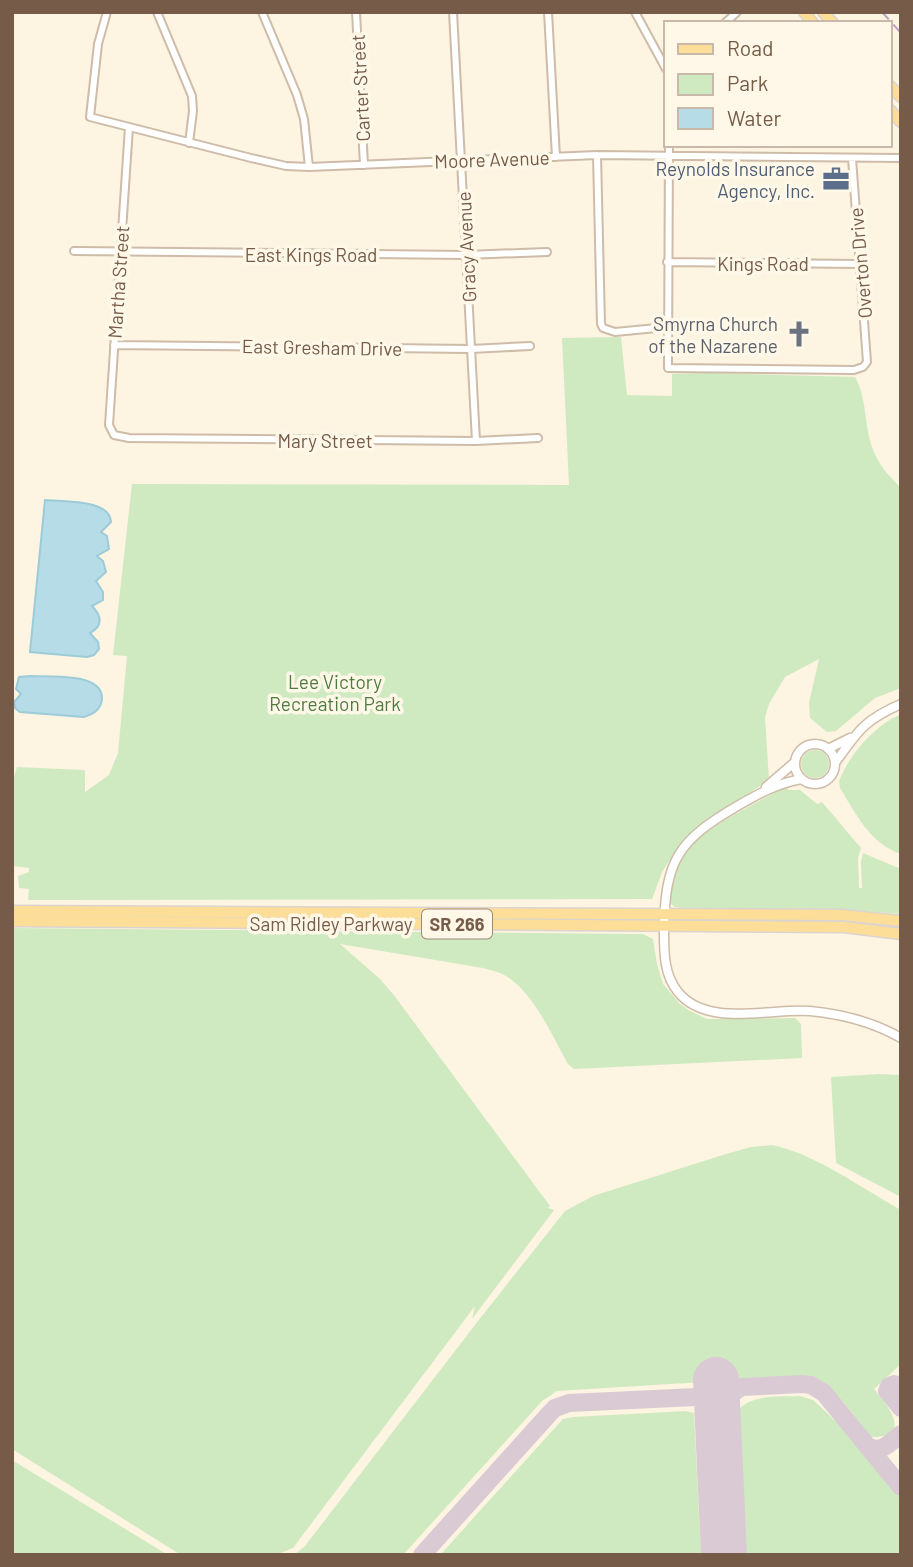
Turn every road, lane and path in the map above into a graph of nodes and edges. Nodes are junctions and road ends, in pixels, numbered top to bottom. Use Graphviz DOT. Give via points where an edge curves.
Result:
graph roads {
  1 [pos="107,12"];
  2 [pos="157,12"];
  3 [pos="271,12"];
  4 [pos="356,12"];
  5 [pos="453,12"];
  6 [pos="548,12"];
  7 [pos="635,12"];
  8 [pos="262,14"];
  9 [pos="664,65"];
  10 [pos="129,127"];
  11 [pos="189,143"];
  12 [pos="669,147"];
  13 [pos="597,155"];
  14 [pos="670,156"];
  15 [pos="556,157"];
  16 [pos="852,158"];
  17 [pos="901,158"];
  18 [pos="461,160"];
  19 [pos="364,164"];
  20 [pos="309,167"];
  21 [pos="74,251"];
  22 [pos="547,252"];
  23 [pos="120,254"];
  24 [pos="467,255"];
  25 [pos="667,262"];
  26 [pos="860,264"];
  27 [pos="667,327"];
  28 [pos="114,345"];
  29 [pos="530,346"];
  30 [pos="471,349"];
  31 [pos="114,435"];
  32 [pos="538,438"];
  33 [pos="476,441"];
  34 [pos="901,704"];
  35 [pos="853,736"];
  36 [pos="828,749"];
  37 [pos="795,762"];
  38 [pos="835,763"];
  39 [pos="802,779"];
  40 [pos="759,794"];
  41 [pos="12,911"];
  42 [pos="664,920"];
  43 [pos="12,921"];
  44 [pos="901,921"];
  45 [pos="901,934"];
  46 [pos="901,1038"];
  1 -- 10 [label="street, Moore Avenue" via="98,44 90,117"];
  2 -- 11 [label="street" via="192,96"];
  3 -- 8 [label="street"];
  4 -- 19 [label="street, Carter Street"];
  5 -- 18 [label="street, Gracy Avenue"];
  6 -- 15 [label="street"];
  7 -- 9 [label="street"];
  8 -- 20 [label="street" via="297,95"];
  10 -- 11 [label="street, Moore Avenue"];
  10 -- 23 [label="street, Martha Street"];
  11 -- 20 [label="street, Moore Avenue" via="261,161"];
  12 -- 14 [label="street"];
  13 -- 14 [label="street, Moore Avenue"];
  13 -- 15 [label="street, Moore Avenue"];
  13 -- 27 [label="street" via="601,324 615,332"];
  14 -- 16 [label="street, Moore Avenue"];
  14 -- 25 [label="street"];
  15 -- 18 [label="street, Moore Avenue"];
  16 -- 17 [label="street, Moore Avenue"];
  16 -- 26 [label="street, Overton Drive"];
  18 -- 19 [label="street, Moore Avenue"];
  18 -- 24 [label="street, Gracy Avenue"];
  19 -- 20 [label="street, Moore Avenue"];
  21 -- 23 [label="street, East Kings Road"];
  22 -- 24 [label="street, East Kings Road"];
  23 -- 24 [label="street, East Kings Road"];
  23 -- 28 [label="street, Martha Street"];
  24 -- 30 [label="street, Gracy Avenue"];
  25 -- 26 [label="street, Kings Road"];
  25 -- 27 [label="street"];
  26 -- 27 [label="street, Overton Drive" via="867,362 863,367 667,368"];
  28 -- 30 [label="street, East Gresham Drive"];
  28 -- 31 [label="street, Martha Street" via="109,425"];
  29 -- 30 [label="street, East Gresham Drive"];
  30 -- 33 [label="street, Gracy Avenue"];
  31 -- 33 [label="street, Mary Street"];
  32 -- 33 [label="street, Mary Street"];
  34 -- 35 [label="street" via="873,718"];
  35 -- 36 [label="street"];
  35 -- 38 [label="street"];
  36 -- 37 [label="street" via="819,744 806,746"];
  36 -- 38 [label="street"];
  37 -- 39 [label="street"];
  37 -- 40 [label="street"];
  38 -- 39 [label="street" via="825,781 814,784"];
  39 -- 40 [label="street"];
  40 -- 42 [label="street" via="701,829 683,848 667,881"];
  41 -- 42 [label="main road, Sam Ridley Parkway / SR 266"];
  42 -- 43 [label="main road, Sam Ridley Parkway / SR 266"];
  42 -- 44 [label="main road, Sam Ridley Parkway / SR 266" via="842,915"];
  42 -- 45 [label="main road, Sam Ridley Parkway / SR 266" via="844,927"];
  42 -- 46 [label="street" via="665,960 671,981 698,1008 722,1013 809,1011 858,1019"];
}
